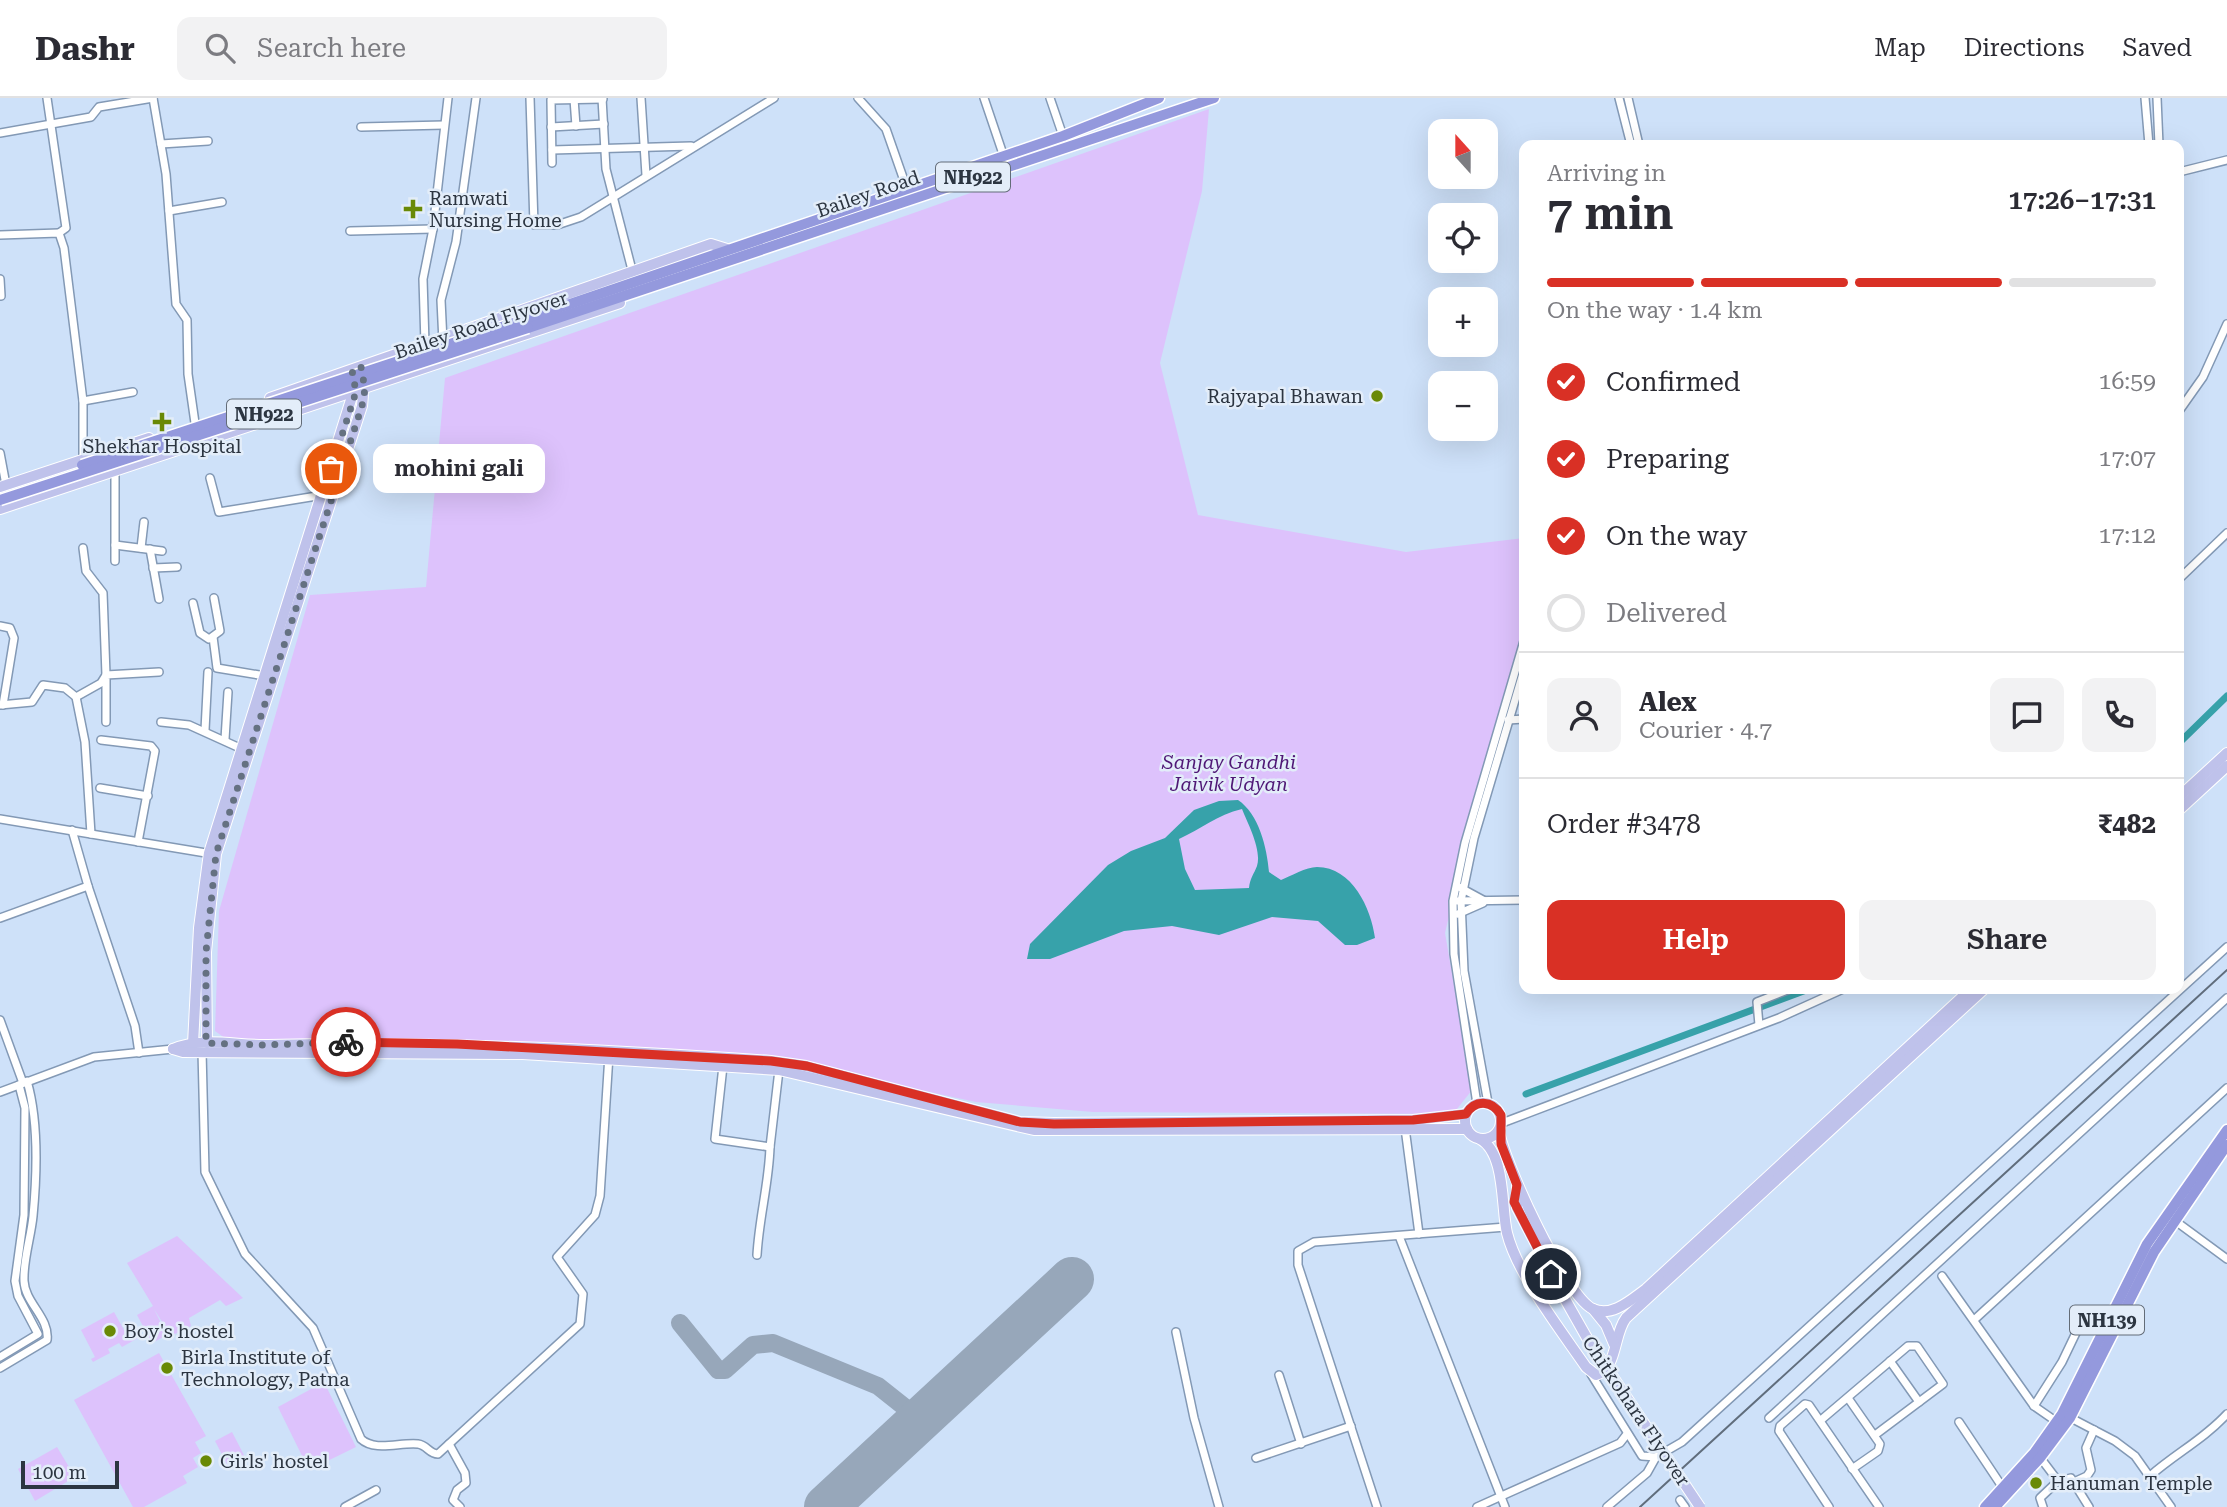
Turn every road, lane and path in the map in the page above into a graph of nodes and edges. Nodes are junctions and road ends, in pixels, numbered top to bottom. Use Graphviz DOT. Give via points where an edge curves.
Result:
graph roads {
  1 [pos="47,98"];
  2 [pos="153,98"];
  3 [pos="448,98"];
  4 [pos="476,98"];
  5 [pos="530,98"];
  6 [pos="603,98"];
  7 [pos="642,98"];
  8 [pos="774,98"];
  9 [pos="858,98"];
  10 [pos="984,98"];
  11 [pos="1050,98"];
  12 [pos="1128,98"];
  13 [pos="1159,98"];
  14 [pos="1169,98"];
  15 [pos="1213,98"];
  16 [pos="1619,98"];
  17 [pos="1628,98"];
  18 [pos="2145,98"];
  19 [pos="2157,98"];
  20 [pos="574,99"];
  21 [pos="1138,109"];
  22 [pos="604,124"];
  23 [pos="51,125"];
  24 [pos="444,125"];
  25 [pos="576,126"];
  26 [pos="361,127"];
  27 [pos="551,127"];
  28 [pos="0,133"];
  29 [pos="1063,136"];
  30 [pos="1630,140"];
  31 [pos="1638,140"];
  32 [pos="2149,140"];
  33 [pos="2159,140"];
  34 [pos="208,141"];
  35 [pos="161,144"];
  36 [pos="644,146"];
  37 [pos="692,146"];
  38 [pos="604,148"];
  39 [pos="552,150"];
  40 [pos="1004,157"];
  41 [pos="2227,160"];
  42 [pos="552,163"];
  43 [pos="2184,171"];
  44 [pos="646,175"];
  45 [pos="907,189"];
  46 [pos="611,197"];
  47 [pos="222,202"];
  48 [pos="169,211"];
  49 [pos="433,229"];
  50 [pos="350,231"];
  51 [pos="59,233"];
  52 [pos="0,235"];
  53 [pos="730,254"];
  54 [pos="632,270"];
  55 [pos="0,279"];
  56 [pos="1,296"];
  57 [pos="527,324"];
  58 [pos="2227,324"];
  59 [pos="442,338"];
  60 [pos="425,344"];
  61 [pos="396,355"];
  62 [pos="448,361"];
  63 [pos="356,368"];
  64 [pos="404,376"];
  65 [pos="309,384"];
  66 [pos="361,390"];
  67 [pos="134,392"];
  68 [pos="83,401"];
  69 [pos="2184,404"];
  70 [pos="313,406"];
  71 [pos="224,414"];
  72 [pos="195,423"];
  73 [pos="179,428"];
  74 [pos="230,433"];
  75 [pos="186,448"];
  76 [pos="0,453"];
  77 [pos="83,458"];
  78 [pos="115,471"];
  79 [pos="210,478"];
  80 [pos="2,488"];
  81 [pos="323,495"];
  82 [pos="0,500"];
  83 [pos="0,509"];
  84 [pos="144,522"];
  85 [pos="2227,533"];
  86 [pos="115,545"];
  87 [pos="83,548"];
  88 [pos="146,549"];
  89 [pos="162,551"];
  90 [pos="115,561"];
  91 [pos="177,567"];
  92 [pos="153,568"];
  93 [pos="2184,574"];
  94 [pos="214,598"];
  95 [pos="159,599"];
  96 [pos="193,603"];
  97 [pos="0,625"];
  98 [pos="213,638"];
  99 [pos="1519,658"];
  100 [pos="159,672"];
  101 [pos="208,672"];
  102 [pos="268,674"];
  103 [pos="106,675"];
  104 [pos="1519,688"];
  105 [pos="228,692"];
  106 [pos="76,697"];
  107 [pos="1,705"];
  108 [pos="1504,710"];
  109 [pos="1513,710"];
  110 [pos="1519,711"];
  111 [pos="1519,719"];
  112 [pos="1501,720"];
  113 [pos="1510,720"];
  114 [pos="106,722"];
  115 [pos="161,722"];
  116 [pos="205,730"];
  117 [pos="225,739"];
  118 [pos="101,740"];
  119 [pos="242,749"];
  120 [pos="2227,753"];
  121 [pos="2227,766"];
  122 [pos="100,788"];
  123 [pos="2184,792"];
  124 [pos="148,796"];
  125 [pos="2184,805"];
  126 [pos="0,819"];
  127 [pos="72,830"];
  128 [pos="91,834"];
  129 [pos="138,842"];
  130 [pos="212,854"];
  131 [pos="88,886"];
  132 [pos="1460,887"];
  133 [pos="1519,900"];
  134 [pos="1457,901"];
  135 [pos="1486,902"];
  136 [pos="1460,913"];
  137 [pos="1451,917"];
  138 [pos="0,918"];
  139 [pos="2227,947"];
  140 [pos="2184,986"];
  141 [pos="1774,994"];
  142 [pos="1831,994"];
  143 [pos="1966,994"];
  144 [pos="1979,994"];
  145 [pos="2175,994"];
  146 [pos="2227,998"];
  147 [pos="0,1020"];
  148 [pos="1759,1025"];
  149 [pos="183,1047"];
  150 [pos="204,1047"];
  151 [pos="139,1053"];
  152 [pos="609,1056"];
  153 [pos="723,1066"];
  154 [pos="779,1070"];
  155 [pos="23,1083"];
  156 [pos="2227,1088"];
  157 [pos="0,1092"];
  158 [pos="1482,1103"];
  159 [pos="1466,1114"];
  160 [pos="1500,1127"];
  161 [pos="1405,1128"];
  162 [pos="1467,1129"];
  163 [pos="2227,1130"];
  164 [pos="1480,1139"];
  165 [pos="2227,1145"];
  166 [pos="770,1147"];
  167 [pos="1517,1185"];
  168 [pos="1504,1196"];
  169 [pos="1515,1205"];
  170 [pos="2170,1217"];
  171 [pos="1506,1227"];
  172 [pos="1419,1234"];
  173 [pos="1399,1236"];
  174 [pos="757,1255"];
  175 [pos="2227,1259"];
  176 [pos="22,1265"];
  177 [pos="1942,1276"];
  178 [pos="1593,1309"];
  179 [pos="2085,1314"];
  180 [pos="1973,1320"];
  181 [pos="1176,1332"];
  182 [pos="1614,1345"];
  183 [pos="0,1357"];
  184 [pos="1890,1361"];
  185 [pos="0,1368"];
  186 [pos="1590,1373"];
  187 [pos="1279,1375"];
  188 [pos="1848,1398"];
  189 [pos="1919,1402"];
  190 [pos="2035,1406"];
  191 [pos="2227,1414"];
  192 [pos="1769,1418"];
  193 [pos="2063,1418"];
  194 [pos="1821,1420"];
  195 [pos="1959,1422"];
  196 [pos="1351,1426"];
  197 [pos="2094,1430"];
  198 [pos="1627,1434"];
  199 [pos="1875,1435"];
  200 [pos="449,1444"];
  201 [pos="1301,1444"];
  202 [pos="2038,1455"];
  203 [pos="1656,1457"];
  204 [pos="1256,1458"];
  205 [pos="1853,1469"];
  206 [pos="2150,1476"];
  207 [pos="2058,1480"];
  208 [pos="2074,1482"];
  209 [pos="2003,1488"];
  210 [pos="376,1490"];
  211 [pos="1501,1497"];
  212 [pos="345,1507"];
  213 [pos="460,1507"];
  214 [pos="1219,1507"];
  215 [pos="1377,1507"];
  216 [pos="1478,1507"];
  217 [pos="1505,1507"];
  218 [pos="1607,1507"];
  219 [pos="1700,1507"];
  220 [pos="1829,1507"];
  221 [pos="1879,1507"];
  222 [pos="1985,1507"];
  223 [pos="1995,1507"];
  224 [pos="2043,1507"];
  225 [pos="2089,1507"];
  226 [pos="2171,1507"];
  1 -- 23 [label="street"];
  2 -- 23 [label="street" via="99,107 92,117"];
  2 -- 35 [label="street"];
  3 -- 24 [label="street"];
  4 -- 59 [label="street" via="456,242 441,300"];
  5 -- 46 [label="street" via="532,223 557,225"];
  6 -- 20 [label="street"];
  6 -- 22 [label="street"];
  7 -- 36 [label="street"];
  8 -- 37 [label="street"];
  9 -- 45 [label="street" via="886,129"];
  10 -- 40 [label="street"];
  11 -- 29 [label="street"];
  12 -- 21 [label="street"];
  13 -- 21 [label="highway, Bailey Road / NH922"];
  14 -- 21 [label="highway"];
  15 -- 53 [label="highway, Bailey Road / NH922"];
  16 -- 30 [label="street"];
  17 -- 31 [label="street"];
  18 -- 32 [label="street"];
  19 -- 33 [label="street"];
  20 -- 25 [label="street"];
  20 -- 27 [label="street" via="551,100"];
  21 -- 29 [label="highway, Bailey Road / NH922"];
  22 -- 25 [label="street"];
  22 -- 38 [label="street"];
  23 -- 28 [label="street"];
  23 -- 51 [label="street" via="66,228"];
  24 -- 26 [label="street"];
  24 -- 49 [label="street"];
  25 -- 27 [label="street"];
  27 -- 39 [label="street"];
  29 -- 40 [label="highway, Bailey Road / NH922"];
  34 -- 35 [label="street"];
  35 -- 48 [label="street"];
  36 -- 37 [label="street"];
  36 -- 38 [label="street"];
  36 -- 44 [label="street"];
  37 -- 44 [label="street"];
  38 -- 39 [label="street"];
  38 -- 46 [label="street"];
  39 -- 42 [label="street"];
  40 -- 45 [label="highway, Bailey Road / NH922"];
  41 -- 43 [label="street"];
  44 -- 46 [label="street"];
  45 -- 53 [label="highway, Bailey Road / NH922"];
  46 -- 54 [label="street"];
  47 -- 48 [label="street"];
  48 -- 72 [label="street" via="176,304 187,320"];
  49 -- 50 [label="street"];
  49 -- 60 [label="street" via="423,279"];
  51 -- 52 [label="street"];
  51 -- 68 [label="street"];
  53 -- 54 [label="main road" via="711,244"];
  53 -- 57 [label="highway, Bailey Road Flyover / NH922"];
  53 -- 62 [label="main road" via="727,265"];
  54 -- 59 [label="main road"];
  55 -- 56 [label="street"];
  57 -- 80 [label="highway, Bailey Road Flyover / NH922, bridge"];
  57 -- 82 [label="highway, Bailey Road Flyover / NH922, bridge"];
  58 -- 69 [label="street" via="2203,377"];
  59 -- 60 [label="main road"];
  59 -- 62 [label="street"];
  60 -- 61 [label="main road"];
  61 -- 63 [label="main road"];
  61 -- 64 [label="main road"];
  62 -- 64 [label="main road"];
  63 -- 65 [label="main road"];
  63 -- 66 [label="main road"];
  64 -- 66 [label="main road"];
  65 -- 70 [label="main road"];
  65 -- 71 [label="main road"];
  66 -- 70 [label="main road"];
  66 -- 81 [label="main road"];
  66 -- 102 [label="main road"];
  67 -- 68 [label="street"];
  68 -- 77 [label="street"];
  70 -- 74 [label="main road"];
  71 -- 72 [label="main road"];
  71 -- 74 [label="main road"];
  72 -- 73 [label="main road"];
  73 -- 75 [label="main road"];
  73 -- 77 [label="main road"];
  74 -- 75 [label="main road"];
  75 -- 78 [label="main road"];
  76 -- 80 [label="street"];
  77 -- 80 [label="main road"];
  78 -- 83 [label="main road"];
  78 -- 86 [label="street"];
  79 -- 81 [label="street" via="219,512"];
  81 -- 102 [label="main road"];
  84 -- 88 [label="street"];
  85 -- 93 [label="street"];
  86 -- 88 [label="street"];
  86 -- 90 [label="street"];
  87 -- 103 [label="street" via="86,571 103,593"];
  88 -- 89 [label="street"];
  88 -- 92 [label="street"];
  91 -- 92 [label="street"];
  92 -- 95 [label="street"];
  94 -- 98 [label="street" via="219,631"];
  96 -- 98 [label="street" via="200,633"];
  97 -- 107 [label="street" via="10,628 14,638"];
  98 -- 102 [label="street" via="217,668"];
  99 -- 108 [label="street"];
  100 -- 103 [label="street"];
  101 -- 116 [label="street"];
  102 -- 119 [label="main road"];
  102 -- 130 [label="main road"];
  103 -- 106 [label="street"];
  103 -- 114 [label="street"];
  104 -- 109 [label="street"];
  105 -- 117 [label="street"];
  106 -- 107 [label="street" via="65,688 43,685 32,702"];
  106 -- 128 [label="street" via="85,742"];
  108 -- 109 [label="street"];
  108 -- 112 [label="street"];
  109 -- 110 [label="street"];
  109 -- 113 [label="street"];
  111 -- 113 [label="street"];
  112 -- 113 [label="street"];
  112 -- 132 [label="street" via="1465,843"];
  113 -- 132 [label="street"];
  115 -- 116 [label="street"];
  116 -- 117 [label="street"];
  117 -- 119 [label="street"];
  118 -- 124 [label="street" via="155,749"];
  119 -- 130 [label="main road"];
  120 -- 123 [label="main road"];
  121 -- 125 [label="main road"];
  122 -- 124 [label="street"];
  124 -- 129 [label="street"];
  126 -- 127 [label="street"];
  127 -- 128 [label="street"];
  127 -- 131 [label="street"];
  128 -- 129 [label="street"];
  129 -- 130 [label="street"];
  130 -- 149 [label="main road"];
  130 -- 150 [label="main road"];
  131 -- 138 [label="street"];
  131 -- 151 [label="street" via="135,1026"];
  132 -- 134 [label="street"];
  132 -- 135 [label="street"];
  133 -- 135 [label="street"];
  134 -- 135 [label="street"];
  134 -- 136 [label="street"];
  134 -- 137 [label="street"];
  135 -- 136 [label="street"];
  136 -- 137 [label="street"];
  136 -- 158 [label="street"];
  137 -- 158 [label="street" via="1455,967"];
  139 -- 140 [label="street"];
  141 -- 148 [label="street" via="1759,999"];
  142 -- 148 [label="street"];
  143 -- 178 [label="main road" via="1646,1289 1624,1305 1607,1311"];
  144 -- 182 [label="main road" via="1626,1318"];
  145 -- 203 [label="street" via="1682,1442"];
  146 -- 192 [label="street"];
  147 -- 155 [label="street"];
  148 -- 160 [label="street"];
  149 -- 150 [label="main road"];
  149 -- 151 [label="street"];
  150 -- 152 [label="main road"];
  150 -- 200 [label="street" via="205,1172 245,1254 313,1328 361,1439 371,1445 418,1444 433,1454"];
  151 -- 155 [label="street" via="94,1057"];
  152 -- 153 [label="main road"];
  152 -- 159 [label="main road" via="796,1065 1020,1122 1413,1120"];
  152 -- 200 [label="street" via="600,1196 595,1214 558,1257 583,1294 580,1324"];
  153 -- 154 [label="main road"];
  153 -- 166 [label="street" via="715,1139"];
  154 -- 161 [label="main road" via="1034,1130"];
  154 -- 166 [label="street"];
  155 -- 157 [label="street"];
  155 -- 176 [label="street"];
  156 -- 180 [label="street"];
  158 -- 159 [label="main road"];
  158 -- 160 [label="main road" via="1497,1109"];
  159 -- 162 [label="main road"];
  160 -- 164 [label="main road" via="1493,1136"];
  160 -- 167 [label="main road"];
  161 -- 162 [label="main road"];
  161 -- 172 [label="street"];
  162 -- 164 [label="main road"];
  163 -- 170 [label="highway, NH139"];
  164 -- 168 [label="main road" via="1490,1149"];
  165 -- 170 [label="highway, NH139"];
  166 -- 174 [label="street"];
  167 -- 169 [label="main road"];
  167 -- 178 [label="main road" via="1553,1255 1579,1296"];
  168 -- 169 [label="main road"];
  168 -- 171 [label="main road"];
  169 -- 219 [label="main road, Chitkohara Flyover, bridge" via="1587,1338"];
  170 -- 175 [label="street"];
  170 -- 193 [label="highway, NH139" via="2117,1298"];
  171 -- 172 [label="street"];
  171 -- 186 [label="main road" via="1521,1268"];
  172 -- 173 [label="street"];
  173 -- 196 [label="street" via="1314,1242 1298,1251 1298,1265"];
  173 -- 211 [label="street"];
  176 -- 183 [label="street" via="15,1281 18,1296 38,1334"];
  176 -- 185 [label="street" via="26,1293 45,1324 47,1340"];
  177 -- 180 [label="street"];
  178 -- 182 [label="main road"];
  179 -- 190 [label="street"];
  180 -- 190 [label="street"];
  181 -- 214 [label="street"];
  182 -- 186 [label="main road" via="1606,1370"];
  184 -- 188 [label="street"];
  184 -- 189 [label="street"];
  184 -- 189 [label="street" via="1908,1346 1917,1346 1943,1381"];
  186 -- 198 [label="street"];
  187 -- 201 [label="street"];
  188 -- 194 [label="street"];
  188 -- 199 [label="street"];
  189 -- 199 [label="street"];
  190 -- 193 [label="street"];
  191 -- 206 [label="street" via="2201,1441 2177,1453"];
  193 -- 197 [label="street"];
  193 -- 202 [label="highway, NH139"];
  194 -- 205 [label="street"];
  194 -- 220 [label="street" via="1808,1404 1779,1429"];
  195 -- 209 [label="street"];
  196 -- 201 [label="street"];
  196 -- 215 [label="street"];
  197 -- 206 [label="street" via="2126,1448"];
  197 -- 208 [label="street" via="2086,1448 2091,1470"];
  198 -- 203 [label="street" via="1642,1456"];
  198 -- 211 [label="street" via="1620,1443"];
  199 -- 205 [label="street" via="1878,1451"];
  200 -- 213 [label="street" via="465,1473 466,1483 457,1489 453,1500"];
  201 -- 204 [label="street"];
  202 -- 207 [label="street"];
  202 -- 209 [label="highway, NH139"];
  202 -- 223 [label="highway, NH139"];
  203 -- 218 [label="street" via="1647,1473"];
  205 -- 221 [label="street"];
  206 -- 226 [label="street"];
  207 -- 208 [label="street" via="2067,1477"];
  207 -- 224 [label="street" via="2039,1498"];
  208 -- 225 [label="street"];
  209 -- 222 [label="highway, NH139"];
  210 -- 212 [label="street"];
  211 -- 216 [label="street"];
  211 -- 217 [label="street"];
}
